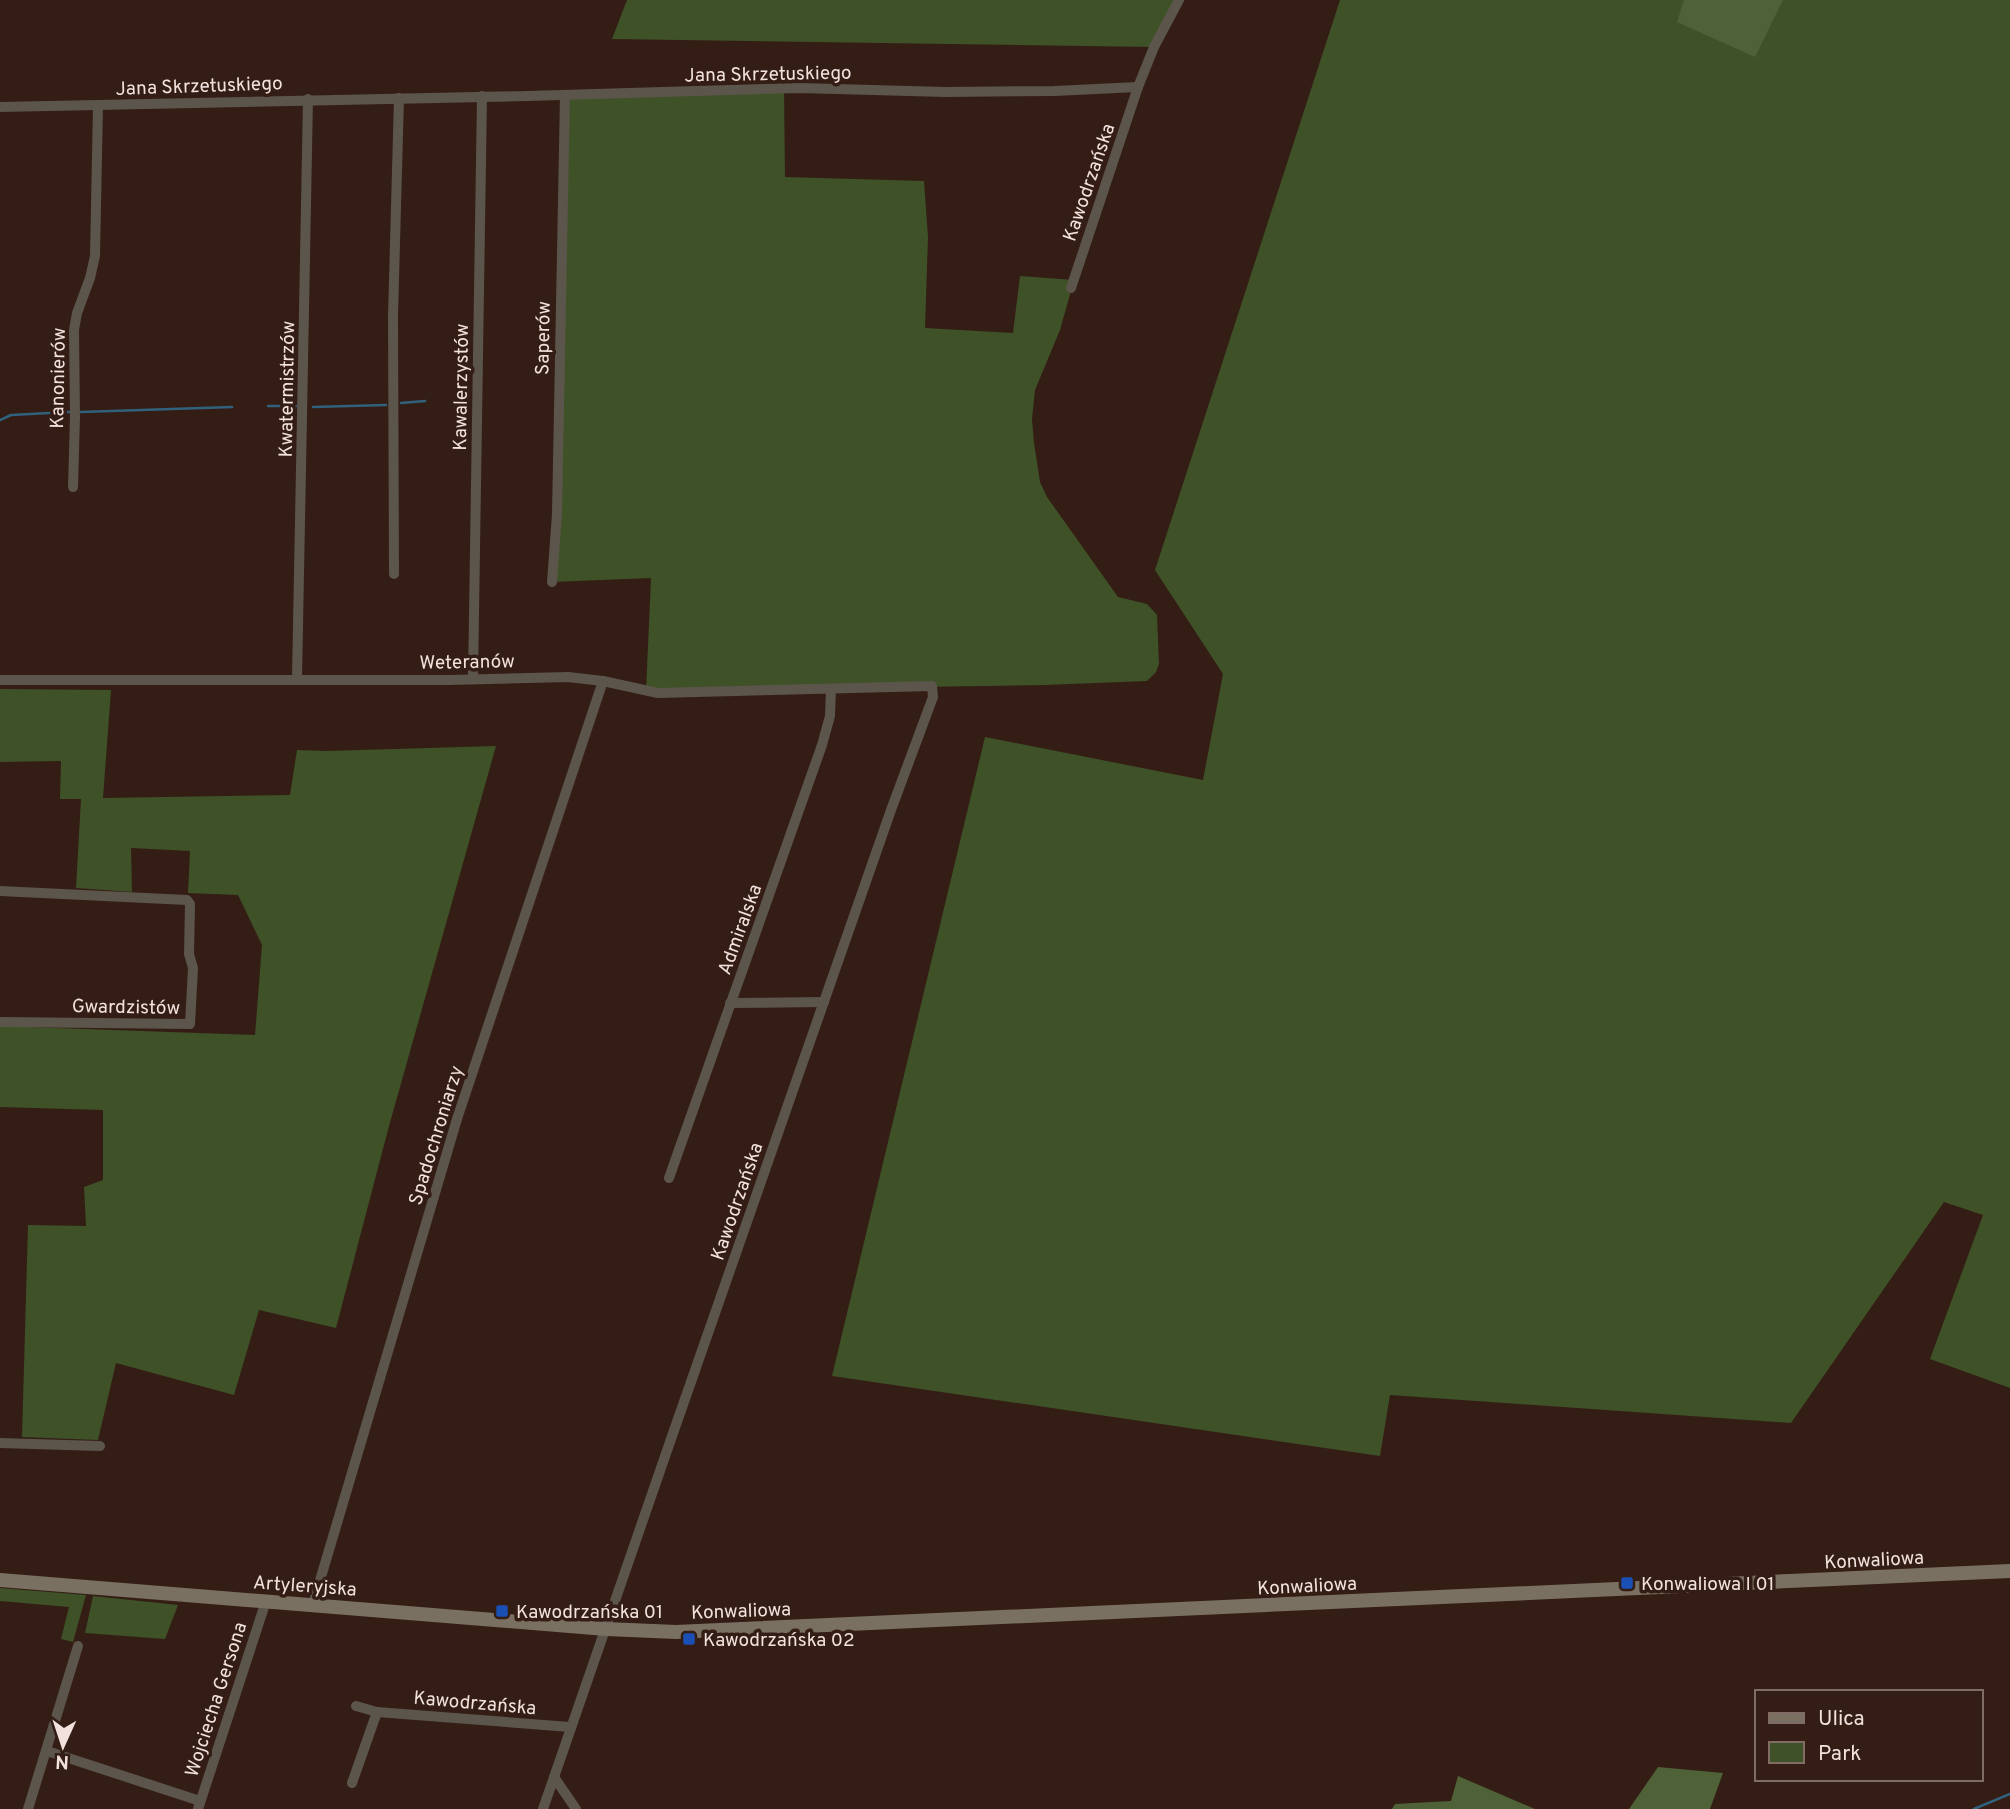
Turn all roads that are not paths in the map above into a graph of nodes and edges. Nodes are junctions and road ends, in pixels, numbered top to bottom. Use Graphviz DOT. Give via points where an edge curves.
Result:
graph roads {
  1 [pos="1178,3"];
  2 [pos="1138,87"];
  3 [pos="565,95"];
  4 [pos="482,96"];
  5 [pos="399,98"];
  6 [pos="308,99"];
  7 [pos="98,105"];
  8 [pos="0,107"];
  9 [pos="1071,288"];
  10 [pos="73,487"];
  11 [pos="394,574"];
  12 [pos="552,582"];
  13 [pos="473,679"];
  14 [pos="0,680"];
  15 [pos="298,680"];
  16 [pos="603,681"];
  17 [pos="932,686"];
  18 [pos="831,689"];
  19 [pos="0,891"];
  20 [pos="824,1002"];
  21 [pos="730,1003"];
  22 [pos="0,1022"];
  23 [pos="668,1178"];
  24 [pos="0,1443"];
  25 [pos="100,1446"];
  26 [pos="2010,1571"];
  27 [pos="0,1580"];
  28 [pos="265,1601"];
  29 [pos="313,1604"];
  30 [pos="606,1629"];
  31 [pos="78,1646"];
  32 [pos="356,1706"];
  33 [pos="377,1712"];
  34 [pos="570,1727"];
  35 [pos="47,1751"];
  36 [pos="554,1777"];
  37 [pos="352,1783"];
  38 [pos="199,1805"];
  39 [pos="28,1809"];
  40 [pos="543,1809"];
  41 [pos="576,1809"];
  1 -- 2 [label="street, Kawodrzańska"];
  2 -- 3 [label="street, Jana Skrzetuskiego" via="958,92 800,88"];
  2 -- 9 [label="street, Kawodrzańska"];
  3 -- 4 [label="street, Jana Skrzetuskiego"];
  3 -- 12 [label="street, Saperów"];
  4 -- 5 [label="street, Jana Skrzetuskiego"];
  4 -- 13 [label="street, Kawalerzystów"];
  5 -- 6 [label="street, Jana Skrzetuskiego"];
  5 -- 11 [label="street" via="393,316"];
  6 -- 7 [label="street, Jana Skrzetuskiego"];
  6 -- 15 [label="street, Kwatermistrzów"];
  7 -- 8 [label="street, Jana Skrzetuskiego"];
  7 -- 10 [label="street, Kanonierów" via="96,256 74,330"];
  13 -- 15 [label="street, Weteranów"];
  13 -- 16 [label="street, Weteranów"];
  14 -- 15 [label="street, Weteranów"];
  16 -- 18 [label="street, Weteranów" via="658,693"];
  16 -- 29 [label="street, Spadochroniarzy" via="457,1119"];
  17 -- 18 [label="street, Weteranów"];
  17 -- 20 [label="street, Kawodrzańska" via="933,697"];
  18 -- 21 [label="street, Admiralska" via="822,745"];
  19 -- 22 [label="street, Gwardzistów" via="187,900 192,968 190,1024"];
  20 -- 21 [label="street"];
  20 -- 30 [label="street, Kawodrzańska"];
  21 -- 23 [label="street, Admiralska"];
  24 -- 25 [label="street"];
  26 -- 30 [label="street, Konwaliowa" via="732,1631"];
  27 -- 28 [label="street, Artyleryjska"];
  28 -- 29 [label="street, Artyleryjska"];
  28 -- 38 [label="street, Wojciecha Gersona"];
  29 -- 30 [label="street, Artyleryjska"];
  30 -- 34 [label="street, Kawodrzańska"];
  31 -- 35 [label="street"];
  32 -- 33 [label="street, Kawodrzańska"];
  33 -- 34 [label="street, Kawodrzańska"];
  33 -- 37 [label="street"];
  34 -- 36 [label="street, Kawodrzańska"];
  35 -- 38 [label="street"];
  35 -- 39 [label="street"];
  36 -- 40 [label="street, Kawodrzańska"];
  36 -- 41 [label="street"];
}
